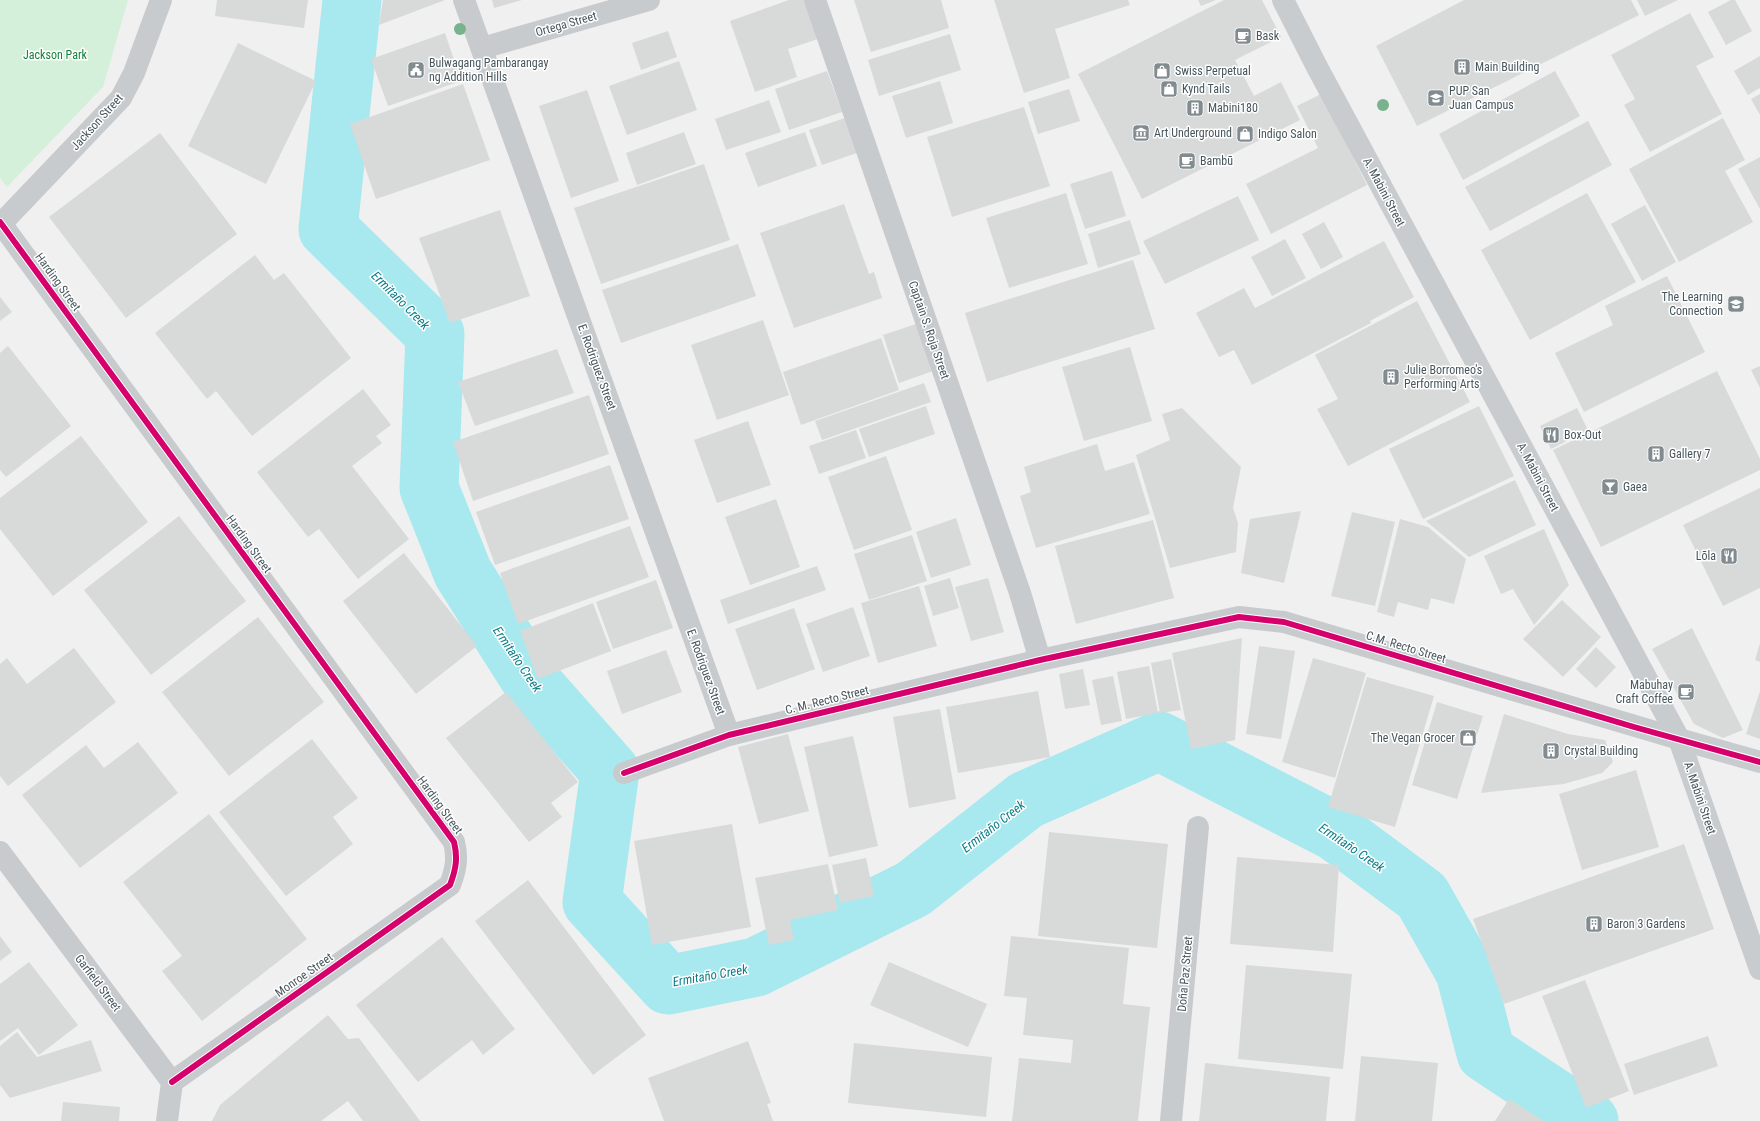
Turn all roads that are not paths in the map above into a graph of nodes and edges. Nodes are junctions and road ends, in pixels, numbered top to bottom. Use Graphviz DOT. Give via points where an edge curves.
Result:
graph roads {
  1 [pos="161,0"];
  2 [pos="464,0"];
  3 [pos="649,0"];
  4 [pos="815,0"];
  5 [pos="1282,0"];
  6 [pos="482,48"];
  7 [pos="1,223"];
  8 [pos="1040,660"];
  9 [pos="729,735"];
  10 [pos="1679,739"];
  11 [pos="1760,762"];
  12 [pos="624,774"];
  13 [pos="1198,827"];
  14 [pos="0,852"];
  15 [pos="450,885"];
  16 [pos="1760,969"];
  17 [pos="172,1082"];
  18 [pos="167,1121"];
  19 [pos="1171,1121"];
  1 -- 7 [label="street, Jackson Street" via="134,73 121,98"];
  2 -- 6 [label="street, E. Rodriguez Street"];
  3 -- 6 [label="street, Ortega Street"];
  4 -- 8 [label="street, Captain S. Roja Street"];
  5 -- 10 [label="street, A. Mabini Street"];
  6 -- 9 [label="street, E. Rodriguez Street"];
  7 -- 15 [label="street, Harding Street" via="454,842 457,854 456,869"];
  8 -- 9 [label="street, C. M. Recto Street"];
  8 -- 10 [label="street, C.M. Recto Street" via="1239,617 1284,622"];
  9 -- 12 [label="street, C. M. Recto Street"];
  10 -- 11 [label="street, C.M. Recto Street"];
  10 -- 16 [label="street, A. Mabini Street"];
  13 -- 19 [label="street, Doña Paz Street"];
  14 -- 17 [label="street, Garfield Street"];
  15 -- 17 [label="street, Monroe Street"];
  17 -- 18 [label="street"];
}
